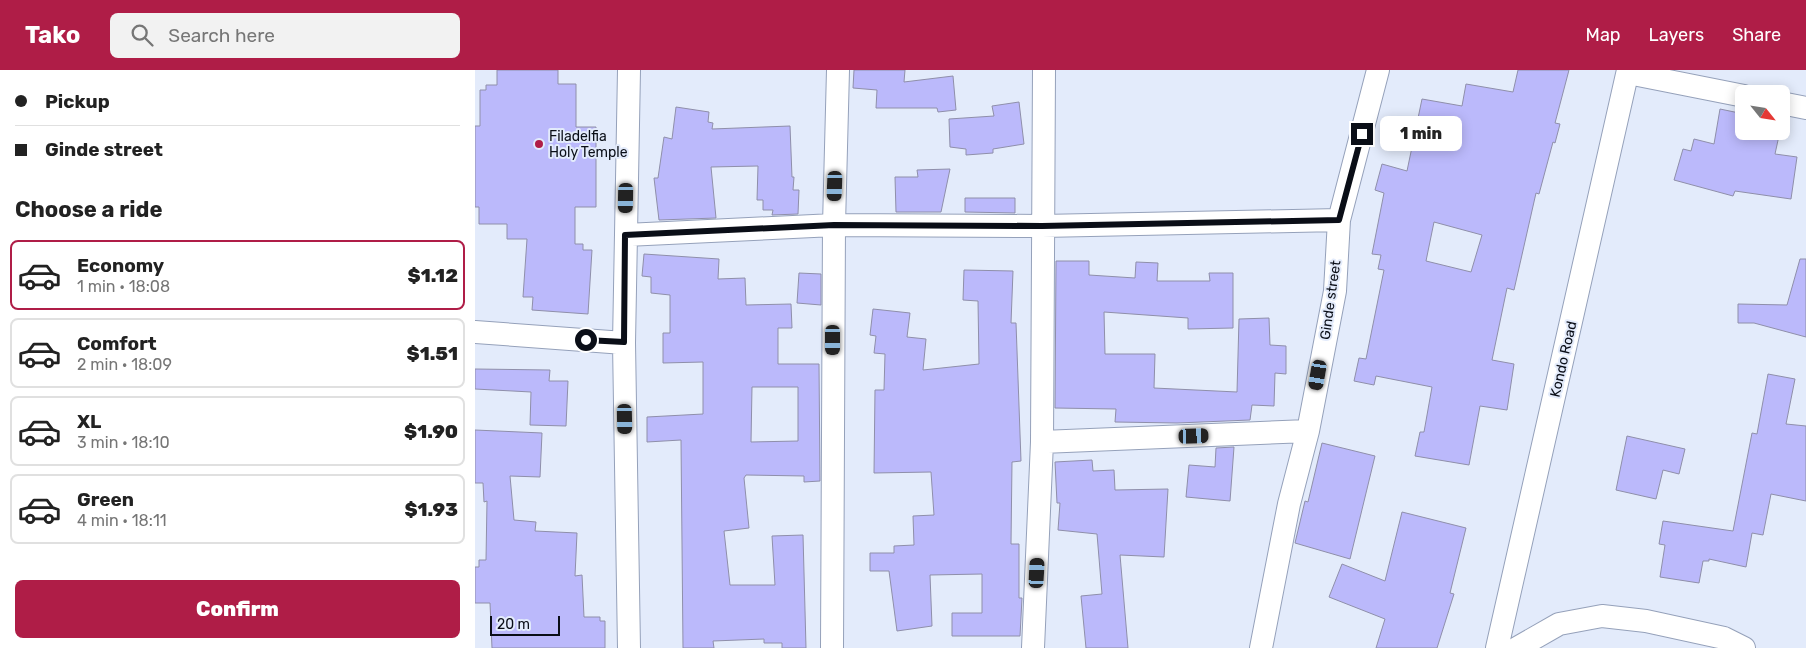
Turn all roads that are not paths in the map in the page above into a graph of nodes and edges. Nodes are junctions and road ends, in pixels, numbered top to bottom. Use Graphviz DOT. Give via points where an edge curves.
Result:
graph roads {
  1 [pos="629,70"];
  2 [pos="838,70"];
  3 [pos="1044,70"];
  4 [pos="1378,70"];
  5 [pos="1628,72"];
  6 [pos="1735,94"];
  7 [pos="1790,105"];
  8 [pos="1806,108"];
  9 [pos="1339,220"];
  10 [pos="834,225"];
  11 [pos="1042,226"];
  12 [pos="625,235"];
  13 [pos="475,332"];
  14 [pos="624,342"];
  15 [pos="1308,431"];
  16 [pos="1042,442"];
  17 [pos="629,648"];
  18 [pos="832,648"];
  19 [pos="1033,648"];
  20 [pos="1261,648"];
  21 [pos="1497,648"];
  22 [pos="1517,648"];
  23 [pos="1744,648"];
  1 -- 12 [label="street"];
  2 -- 10 [label="street"];
  3 -- 11 [label="street"];
  4 -- 9 [label="street, Ginde street"];
  5 -- 6 [label="street"];
  5 -- 21 [label="street, Kondo Road"];
  7 -- 8 [label="street"];
  9 -- 11 [label="street"];
  9 -- 15 [label="street, Ginde street" via="1335,291"];
  10 -- 11 [label="street"];
  10 -- 12 [label="street"];
  10 -- 18 [label="street"];
  11 -- 16 [label="street"];
  12 -- 14 [label="street"];
  13 -- 14 [label="street"];
  14 -- 17 [label="street"];
  15 -- 16 [label="street"];
  15 -- 20 [label="street, Ginde street" via="1289,504"];
  16 -- 19 [label="street"];
  22 -- 23 [label="street" via="1559,624 1602,616 1645,621 1715,636"];
}
